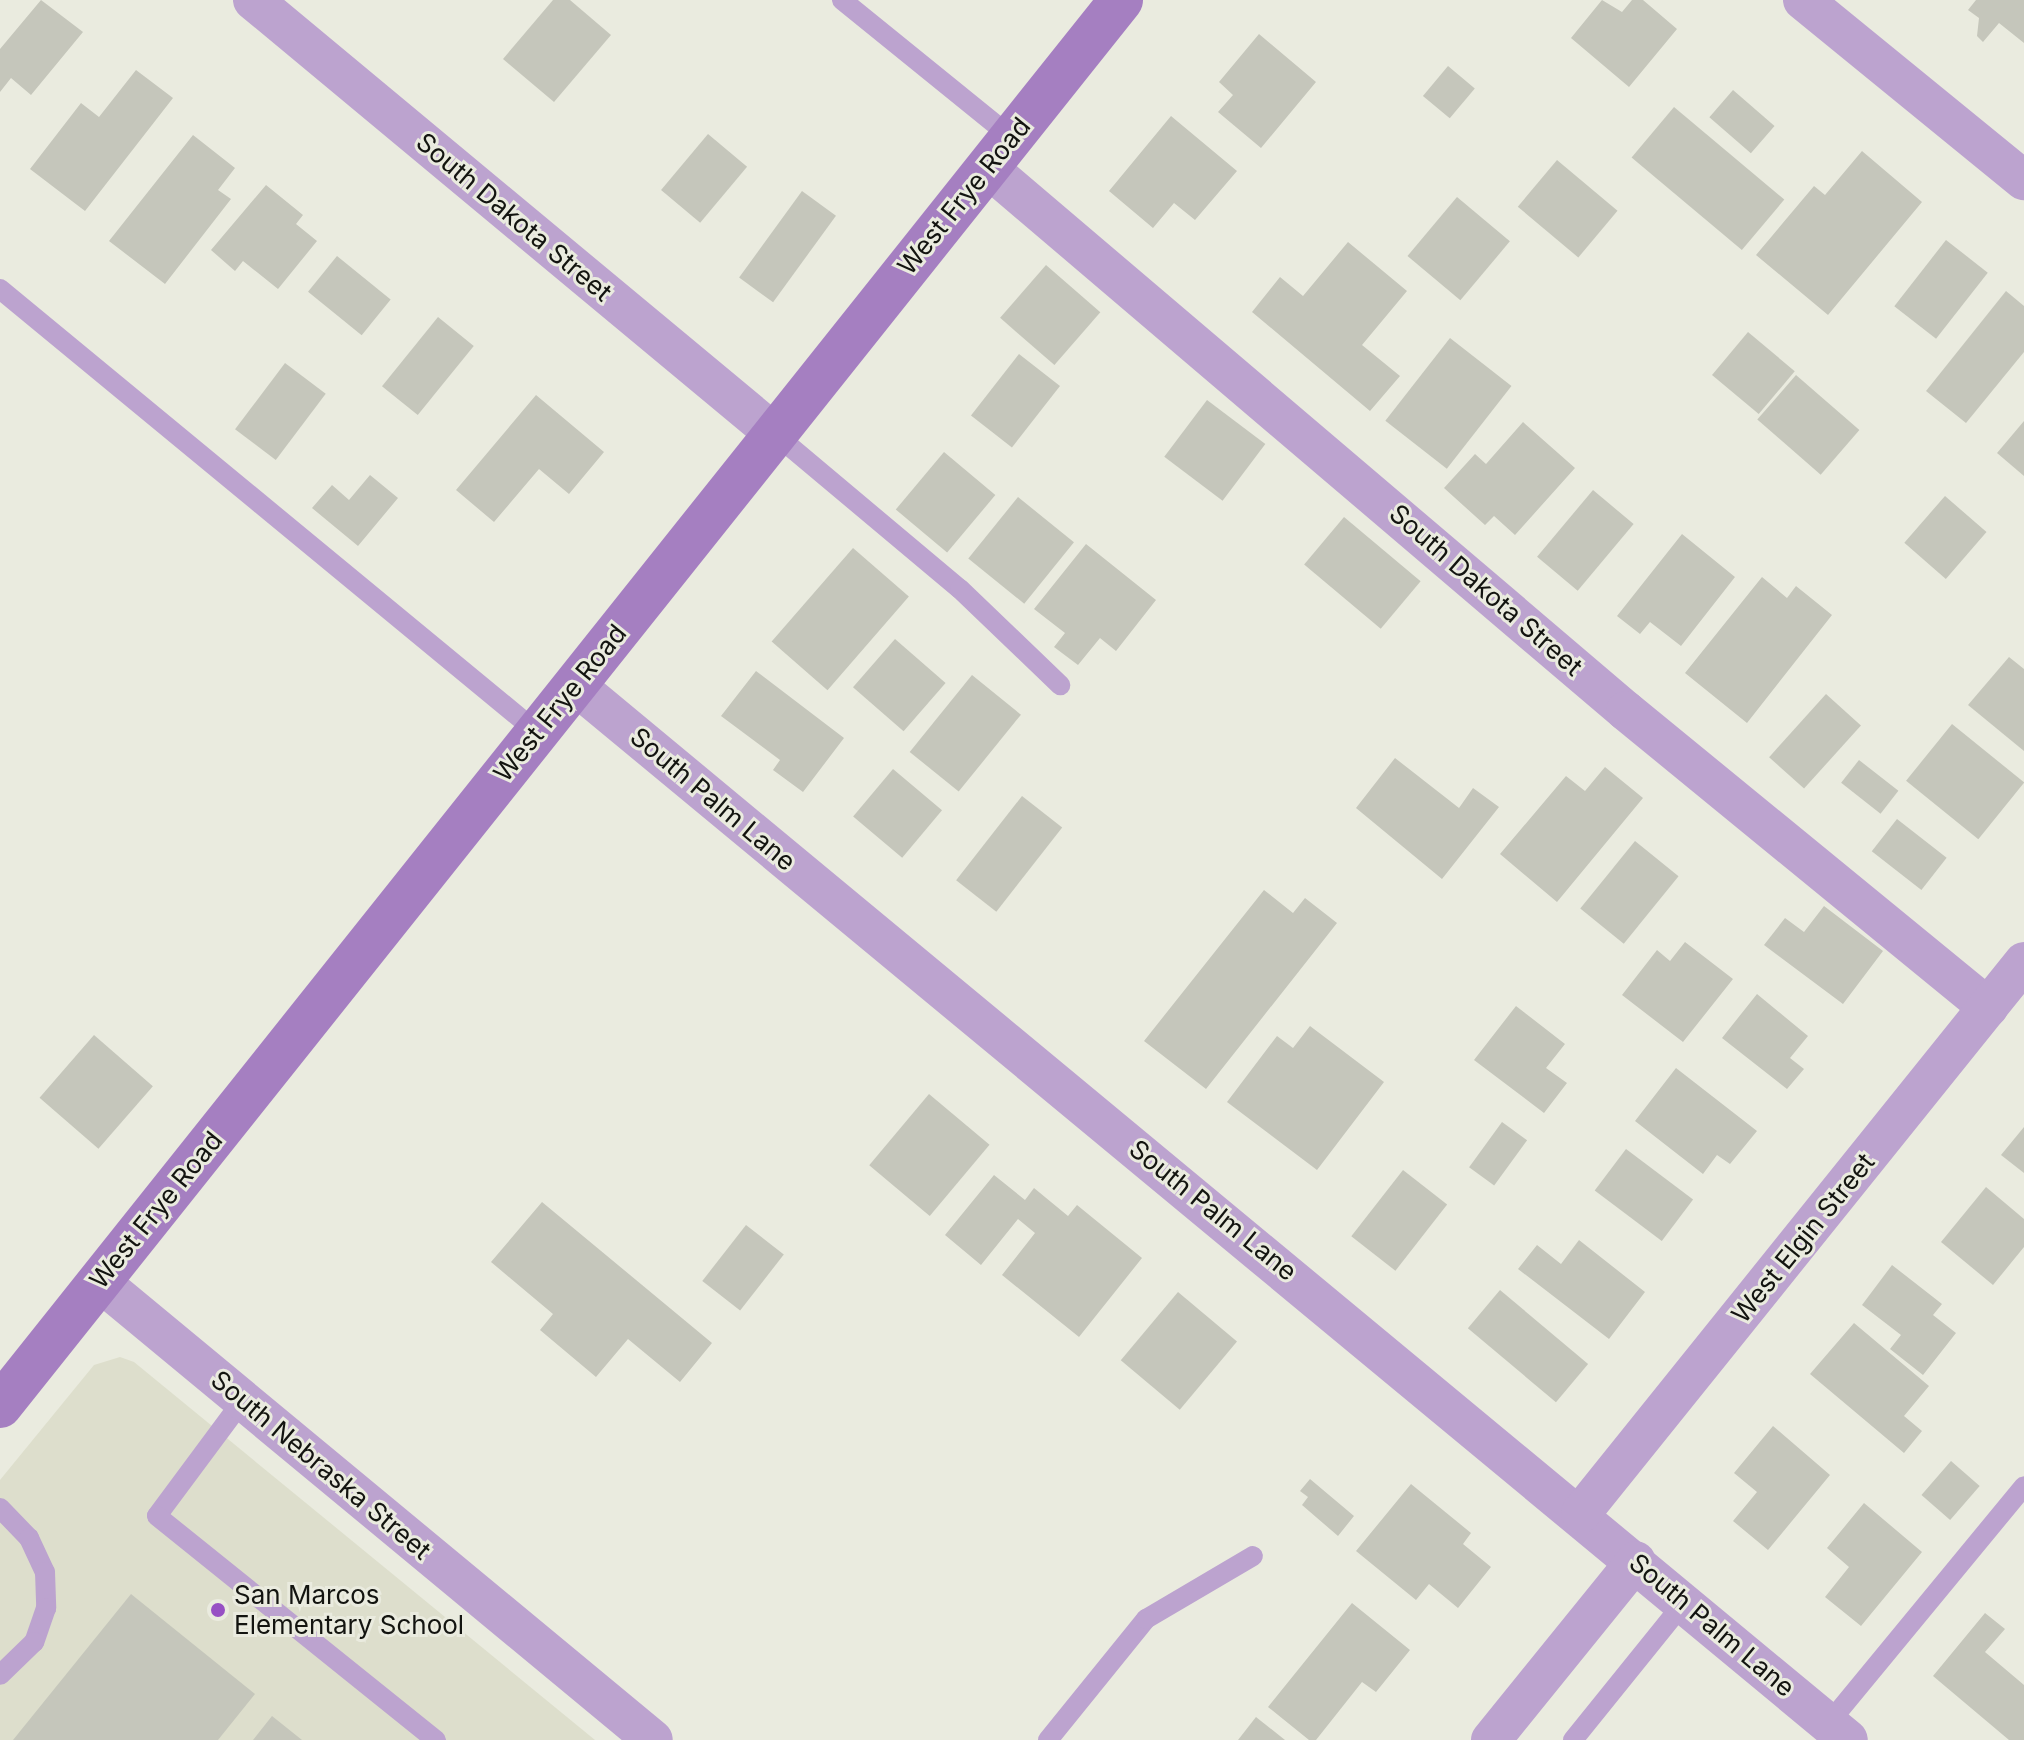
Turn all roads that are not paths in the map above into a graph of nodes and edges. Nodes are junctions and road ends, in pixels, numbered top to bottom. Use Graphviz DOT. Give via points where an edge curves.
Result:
graph roads {
  1 [pos="253,0"];
  2 [pos="842,0"];
  3 [pos="1121,0"];
  4 [pos="1803,0"];
  5 [pos="999,152"];
  6 [pos="2024,180"];
  7 [pos="0,289"];
  8 [pos="775,434"];
  9 [pos="575,685"];
  10 [pos="1060,685"];
  11 [pos="537,732"];
  12 [pos="2024,962"];
  13 [pos="1988,1007"];
  14 [pos="99,1281"];
  15 [pos="243,1400"];
  16 [pos="0,1406"];
  17 [pos="2024,1486"];
  18 [pos="0,1508"];
  19 [pos="1581,1513"];
  20 [pos="1253,1556"];
  21 [pos="1636,1561"];
  22 [pos="1685,1601"];
  23 [pos="0,1675"];
  24 [pos="1838,1732"];
  25 [pos="639,1735"];
  26 [pos="436,1740"];
  27 [pos="1048,1740"];
  28 [pos="1491,1740"];
  29 [pos="1573,1740"];
  1 -- 8 [label="street, South Dakota Street"];
  2 -- 5 [label="lane"];
  3 -- 5 [label="street, West Frye Road"];
  4 -- 6 [label="street"];
  5 -- 8 [label="street, West Frye Road"];
  5 -- 13 [label="street, South Dakota Street" via="1626,711"];
  7 -- 11 [label="lane"];
  8 -- 9 [label="street, West Frye Road"];
  8 -- 10 [label="lane" via="960,589"];
  9 -- 11 [label="street, West Frye Road"];
  9 -- 19 [label="street, South Palm Lane"];
  11 -- 14 [label="street, West Frye Road"];
  12 -- 13 [label="street, West Elgin Street"];
  13 -- 19 [label="street, West Elgin Street"];
  14 -- 15 [label="street, South Nebraska Street"];
  14 -- 16 [label="street, West Frye Road"];
  15 -- 25 [label="street, South Nebraska Street"];
  15 -- 26 [label="lane" via="157,1516"];
  17 -- 24 [label="lane"];
  18 -- 23 [label="lane" via="29,1538 45,1572 46,1608 34,1642"];
  19 -- 21 [label="street, South Palm Lane"];
  20 -- 27 [label="lane" via="1146,1619"];
  21 -- 22 [label="street, South Palm Lane"];
  21 -- 28 [label="street"];
  22 -- 24 [label="street, South Palm Lane"];
  22 -- 29 [label="lane"];
}
